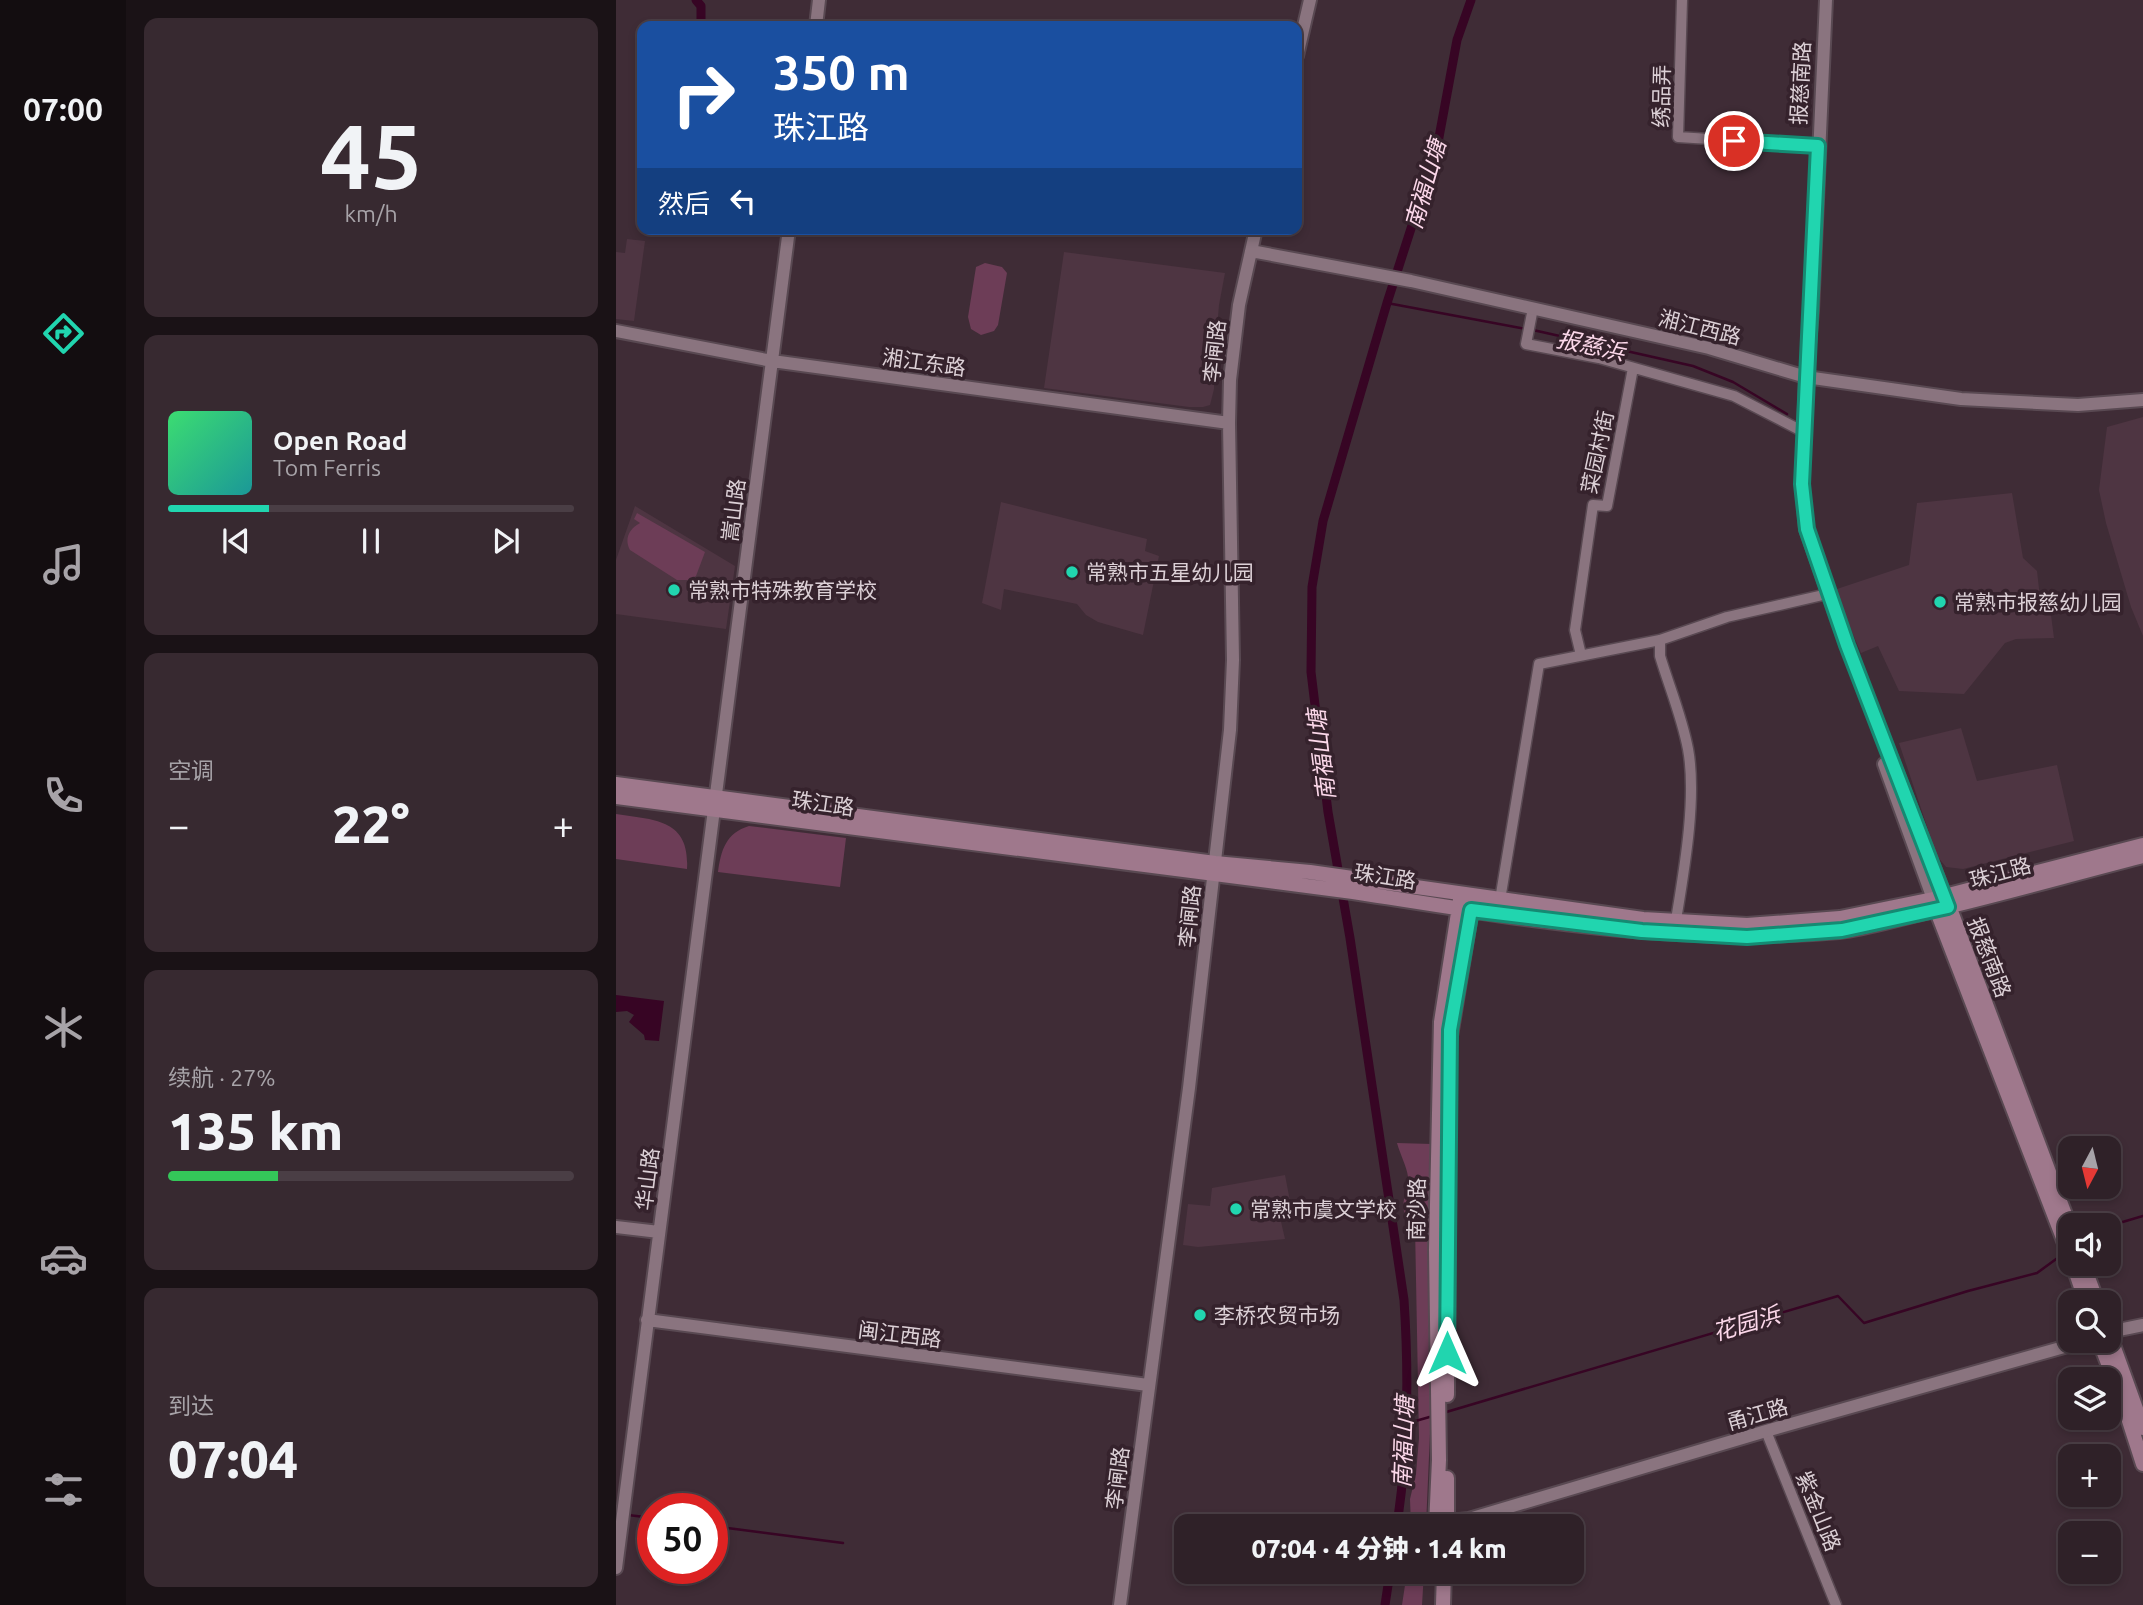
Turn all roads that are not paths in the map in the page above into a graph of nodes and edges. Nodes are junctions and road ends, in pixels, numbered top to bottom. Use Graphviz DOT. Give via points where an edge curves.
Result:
graph roads {
  1 [pos="819,0"];
  2 [pos="1310,0"];
  3 [pos="1682,0"];
  4 [pos="1826,0"];
  5 [pos="817,21"];
  6 [pos="1302,35"];
  7 [pos="1818,146"];
  8 [pos="788,235"];
  9 [pos="1255,235"];
  10 [pos="1251,251"];
  11 [pos="1534,308"];
  12 [pos="616,331"];
  13 [pos="772,361"];
  14 [pos="1633,368"];
  15 [pos="1806,377"];
  16 [pos="2143,400"];
  17 [pos="1228,423"];
  18 [pos="1798,429"];
  19 [pos="1823,595"];
  20 [pos="1660,640"];
  21 [pos="1581,655"];
  22 [pos="616,784"];
  23 [pos="616,797"];
  24 [pos="715,803"];
  25 [pos="2143,845"];
  26 [pos="2143,856"];
  27 [pos="1214,869"];
  28 [pos="1500,900"];
  29 [pos="1466,902"];
  30 [pos="1940,903"];
  31 [pos="1676,920"];
  32 [pos="2061,1213"];
  33 [pos="616,1227"];
  34 [pos="659,1232"];
  35 [pos="648,1320"];
  36 [pos="2143,1325"];
  37 [pos="2121,1330"];
  38 [pos="2058,1349"];
  39 [pos="2104,1353"];
  40 [pos="2116,1353"];
  41 [pos="1148,1385"];
  42 [pos="2143,1428"];
  43 [pos="1766,1431"];
  44 [pos="2143,1464"];
  45 [pos="1442,1514"];
  46 [pos="1486,1514"];
  47 [pos="616,1568"];
  48 [pos="1434,1584"];
  49 [pos="1444,1584"];
  50 [pos="1120,1605"];
  51 [pos="1433,1605"];
  52 [pos="1443,1605"];
  53 [pos="1836,1605"];
  1 -- 5 [label="street"];
  2 -- 6 [label="street"];
  3 -- 7 [label="street, 绣品弄" via="1678,137"];
  4 -- 7 [label="street, 报慈南路"];
  7 -- 15 [label="street, 报慈南路"];
  8 -- 13 [label="street, 嵩山路"];
  9 -- 10 [label="street, 李闸路"];
  10 -- 11 [label="street, 湘江西路"];
  10 -- 17 [label="street, 李闸路" via="1232,345"];
  11 -- 14 [label="street" via="1526,344"];
  11 -- 15 [label="street, 湘江西路" via="1709,348"];
  12 -- 13 [label="street, 湘江东路"];
  13 -- 17 [label="street, 湘江东路"];
  13 -- 24 [label="street, 嵩山路"];
  14 -- 18 [label="street" via="1734,396"];
  14 -- 21 [label="street, 菜园村街" via="1607,506 1593,505 1575,630"];
  15 -- 16 [label="street, 湘江西路" via="1961,399 2078,405"];
  15 -- 18 [label="street, 报慈南路"];
  15 -- 30 [label="street, 报慈南路" via="1802,484 1807,529"];
  17 -- 27 [label="street, 李闸路" via="1233,660"];
  18 -- 19 [label="street, 报慈南路" via="1798,522"];
  19 -- 20 [label="street" via="1727,617"];
  19 -- 30 [label="street, 报慈南路"];
  20 -- 21 [label="street"];
  20 -- 31 [label="street" via="1660,656 1688,749 1688,835"];
  21 -- 28 [label="street" via="1539,664"];
  22 -- 24 [label="main road, 珠江路"];
  23 -- 24 [label="main road, 珠江路"];
  24 -- 27 [label="main road, 珠江路"];
  24 -- 34 [label="street, 华山路"];
  25 -- 30 [label="main road, 珠江路"];
  26 -- 30 [label="main road, 珠江路"];
  27 -- 29 [label="main road, 珠江路"];
  27 -- 41 [label="street, 李闸路"];
  28 -- 29 [label="main road, 珠江路"];
  28 -- 31 [label="main road, 珠江路"];
  29 -- 30 [label="main road, 珠江路" via="1642,931 1747,937 1842,930"];
  29 -- 45 [label="main road, 南沙路" via="1441,1022 1436,1250"];
  30 -- 31 [label="main road, 珠江路" via="1840,918 1747,925"];
  30 -- 32 [label="main road, 报慈南路"];
  33 -- 34 [label="street"];
  34 -- 35 [label="street, 华山路"];
  35 -- 41 [label="street, 闽江西路"];
  35 -- 47 [label="street, 华山路"];
  36 -- 37 [label="street"];
  38 -- 43 [label="street, 甬江路"];
  39 -- 44 [label="main road"];
  40 -- 42 [label="main road"];
  41 -- 50 [label="street, 李闸路"];
  43 -- 46 [label="street, 甬江路"];
  43 -- 53 [label="street, 紫金山路"];
  48 -- 51 [label="main road"];
  49 -- 52 [label="main road"];
}
